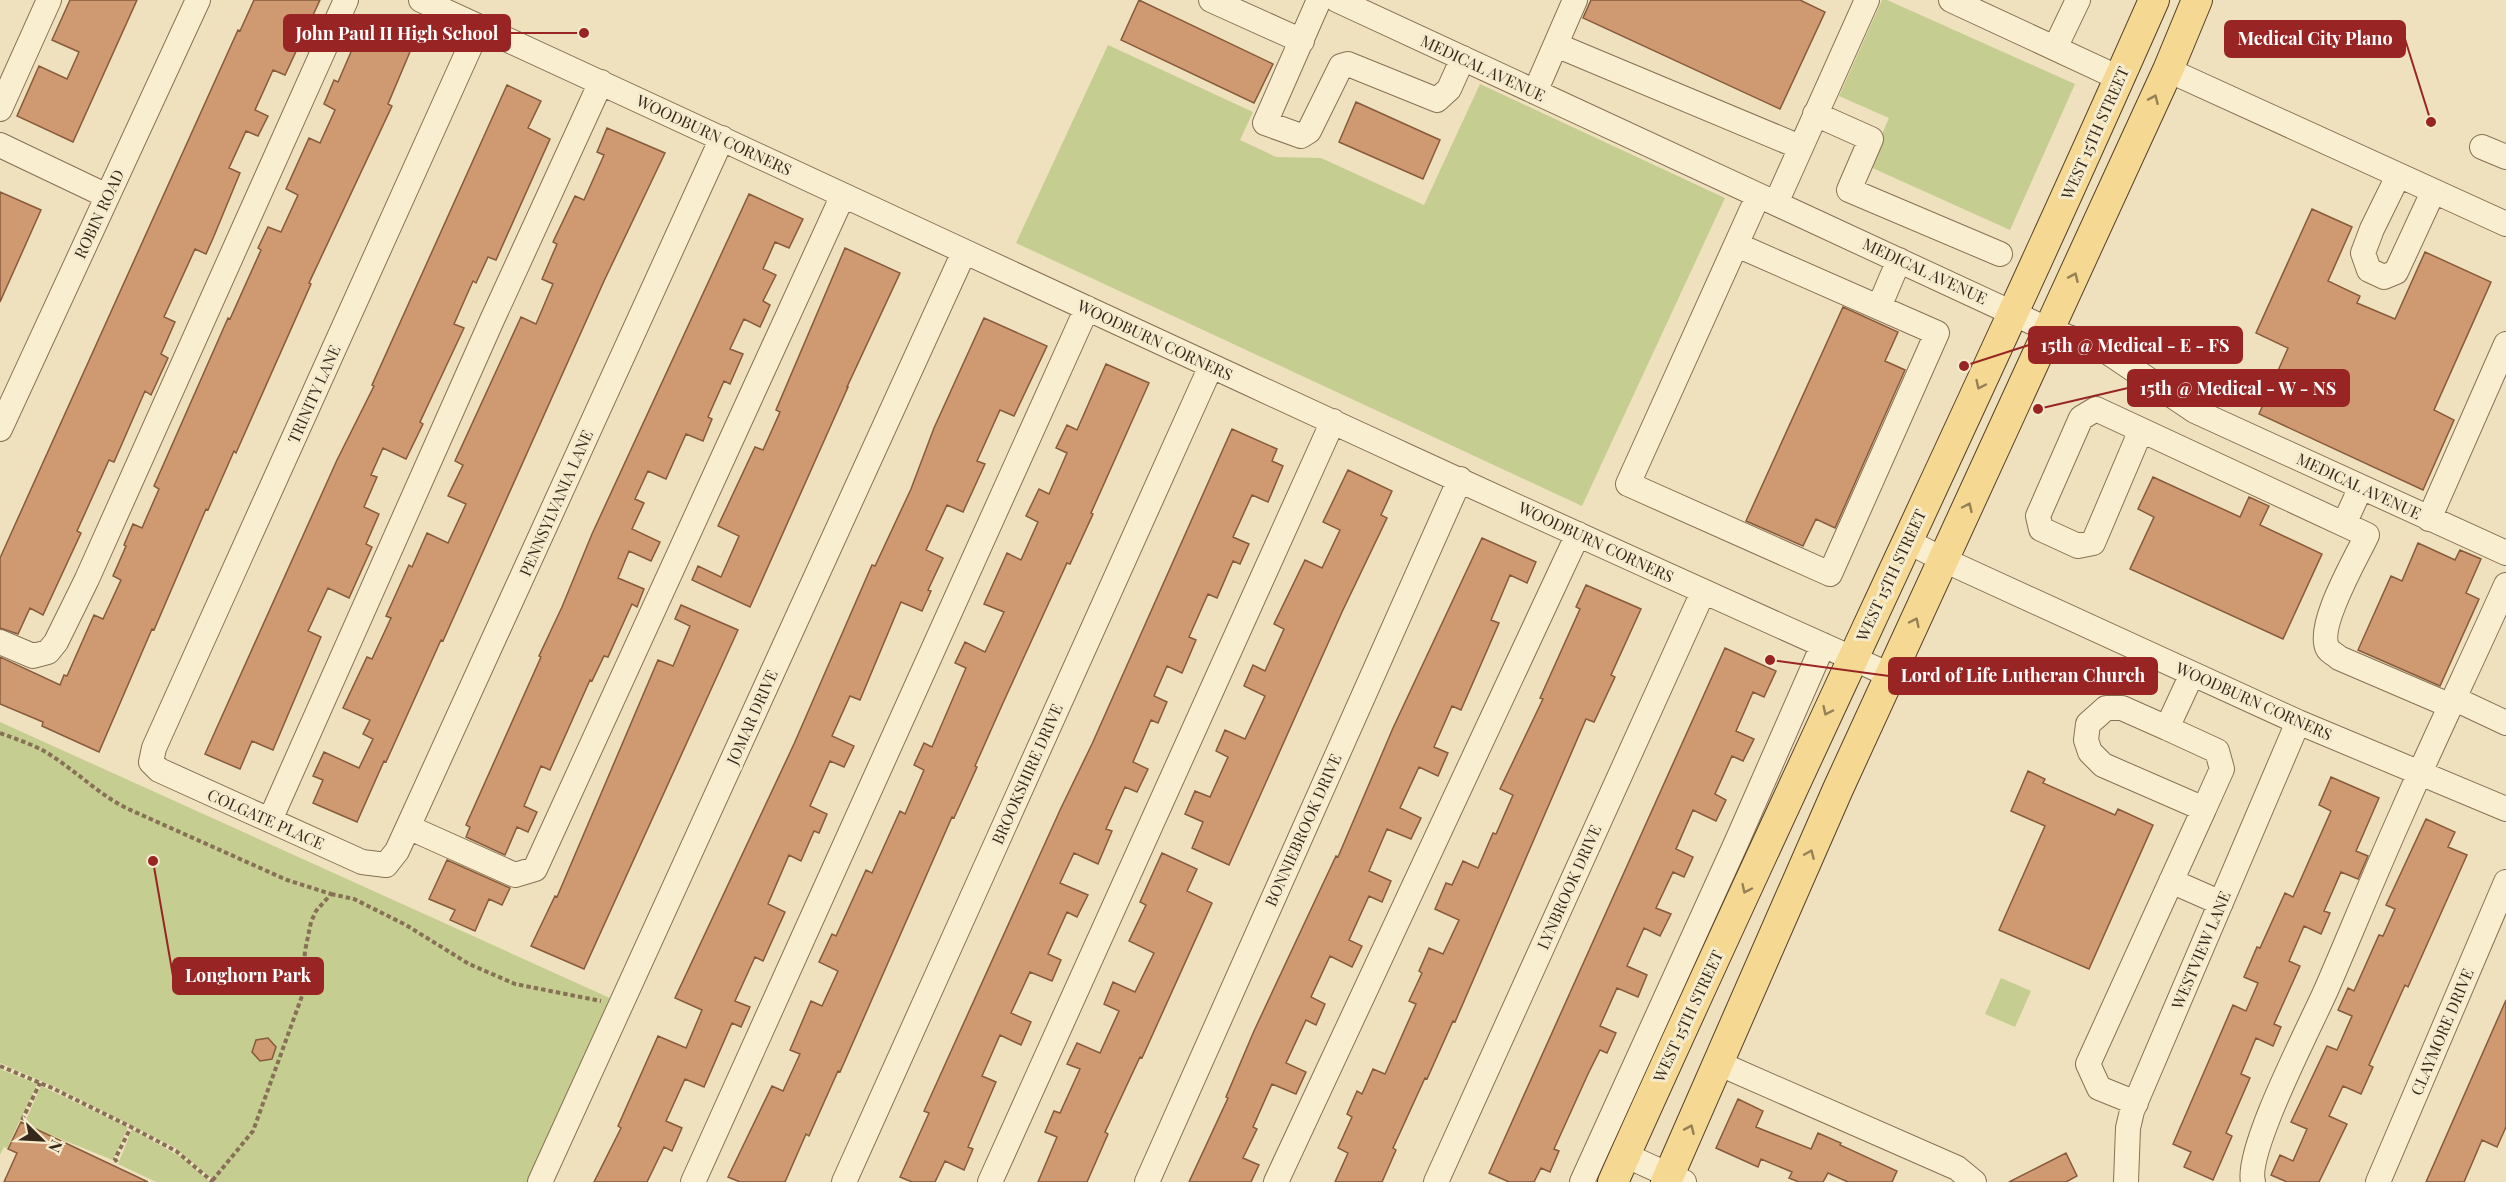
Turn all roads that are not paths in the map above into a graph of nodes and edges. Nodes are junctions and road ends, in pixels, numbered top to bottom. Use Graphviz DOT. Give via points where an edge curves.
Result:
graph roads {
  1 [pos="49,0"];
  2 [pos="198,0"];
  3 [pos="346,0"];
  4 [pos="421,0"];
  5 [pos="1211,0"];
  6 [pos="1575,0"];
  7 [pos="1867,0"];
  8 [pos="1951,0"];
  9 [pos="2078,0"];
  10 [pos="2154,0"];
  11 [pos="2197,0"];
  12 [pos="1336,1"];
  13 [pos="479,27"];
  14 [pos="1302,41"];
  15 [pos="1556,45"];
  16 [pos="2055,48"];
  17 [pos="1463,58"];
  18 [pos="2168,70"];
  19 [pos="2119,78"];
  20 [pos="601,82"];
  21 [pos="1535,92"];
  22 [pos="0,108"];
  23 [pos="1815,114"];
  24 [pos="722,138"];
  25 [pos="0,146"];
  26 [pos="1800,147"];
  27 [pos="2482,147"];
  28 [pos="2506,157"];
  29 [pos="2398,176"];
  30 [pos="2433,192"];
  31 [pos="843,195"];
  32 [pos="107,196"];
  33 [pos="1767,199"];
  34 [pos="2506,224"];
  35 [pos="1737,245"];
  36 [pos="964,252"];
  37 [pos="2000,254"];
  38 [pos="1899,260"];
  39 [pos="1879,307"];
  40 [pos="1087,308"];
  41 [pos="2014,313"];
  42 [pos="2049,330"];
  43 [pos="2506,344"];
  44 [pos="1211,366"];
  45 [pos="2215,420"];
  46 [pos="1333,421"];
  47 [pos="0,429"];
  48 [pos="2141,430"];
  49 [pos="2198,457"];
  50 [pos="1460,479"];
  51 [pos="2361,487"];
  52 [pos="2430,519"];
  53 [pos="2344,524"];
  54 [pos="1578,534"];
  55 [pos="1907,541"];
  56 [pos="2506,553"];
  57 [pos="1944,560"];
  58 [pos="2506,585"];
  59 [pos="1703,592"];
  60 [pos="0,642"];
  61 [pos="1823,645"];
  62 [pos="1852,658"];
  63 [pos="2192,674"];
  64 [pos="1890,675"];
  65 [pos="2453,703"];
  66 [pos="2298,722"];
  67 [pos="2506,723"];
  68 [pos="2167,728"];
  69 [pos="151,762"];
  70 [pos="2421,773"];
  71 [pos="2204,809"];
  72 [pos="2506,809"];
  73 [pos="270,820"];
  74 [pos="408,827"];
  75 [pos="386,865"];
  76 [pos="2172,881"];
  77 [pos="2506,882"];
  78 [pos="2221,903"];
  79 [pos="1720,1064"];
  80 [pos="2136,1103"];
  81 [pos="1625,1155"];
  82 [pos="1673,1180"];
  83 [pos="540,1182"];
  84 [pos="693,1182"];
  85 [pos="844,1182"];
  86 [pos="990,1182"];
  87 [pos="1147,1182"];
  88 [pos="1276,1182"];
  89 [pos="1436,1182"];
  90 [pos="1582,1182"];
  91 [pos="1613,1182"];
  92 [pos="1974,1182"];
  93 [pos="2126,1182"];
  94 [pos="2253,1182"];
  95 [pos="2378,1182"];
  1 -- 22 [label="street"];
  2 -- 32 [label="street, ROBIN ROAD"];
  3 -- 60 [label="street" via="56,642 48,652 33,656"];
  4 -- 13 [label="street, WOODBURN CORNERS"];
  5 -- 14 [label="street"];
  6 -- 15 [label="street"];
  7 -- 23 [label="street"];
  8 -- 16 [label="street"];
  9 -- 16 [label="street"];
  10 -- 19 [label="main road, WEST 15TH STREET"];
  11 -- 18 [label="main road"];
  12 -- 14 [label="street"];
  12 -- 17 [label="street, MEDICAL AVENUE"];
  13 -- 20 [label="street, WOODBURN CORNERS"];
  13 -- 69 [label="street, TRINITY LANE"];
  14 -- 17 [label="street" via="1265,123 1301,136 1309,131 1341,66 1358,67 1437,100 1449,89"];
  15 -- 21 [label="street"];
  15 -- 26 [label="street"];
  16 -- 19 [label="street"];
  17 -- 21 [label="street, MEDICAL AVENUE"];
  18 -- 29 [label="street"];
  42 -- 18 [label="main road, one-way"];
  19 -- 41 [label="main road, WEST 15TH STREET"];
  20 -- 24 [label="street, WOODBURN CORNERS"];
  20 -- 73 [label="street"];
  21 -- 33 [label="street, MEDICAL AVENUE"];
  23 -- 26 [label="street"];
  23 -- 37 [label="street" via="1871,139 1849,190"];
  24 -- 31 [label="street, WOODBURN CORNERS"];
  24 -- 74 [label="street, PENNSYLVANIA LANE"];
  25 -- 32 [label="street"];
  26 -- 33 [label="street"];
  27 -- 28 [label="street"];
  29 -- 30 [label="street"];
  29 -- 30 [label="street" via="2363,254 2369,270 2384,277 2396,272"];
  30 -- 34 [label="street"];
  31 -- 36 [label="street, WOODBURN CORNERS"];
  31 -- 74 [label="street" via="535,869 515,875"];
  32 -- 47 [label="street, ROBIN ROAD"];
  33 -- 35 [label="street"];
  33 -- 38 [label="street, MEDICAL AVENUE"];
  35 -- 39 [label="street"];
  35 -- 39 [label="street" via="1629,484 1830,574 1937,333"];
  36 -- 40 [label="street, WOODBURN CORNERS"];
  36 -- 83 [label="street, JOMAR DRIVE"];
  38 -- 39 [label="street"];
  38 -- 41 [label="street, MEDICAL AVENUE"];
  40 -- 44 [label="street, WOODBURN CORNERS"];
  40 -- 84 [label="street"];
  41 -- 42 [label="street, MEDICAL AVENUE"];
  41 -- 55 [label="main road, WEST 15TH STREET, one-way"];
  42 -- 45 [label="street, MEDICAL AVENUE" via="2106,351 2195,411"];
  57 -- 42 [label="main road, one-way"];
  43 -- 52 [label="street"];
  44 -- 46 [label="street, WOODBURN CORNERS"];
  44 -- 85 [label="street, BROOKSHIRE DRIVE"];
  45 -- 49 [label="street"];
  45 -- 51 [label="street, MEDICAL AVENUE"];
  46 -- 50 [label="street, WOODBURN CORNERS"];
  46 -- 86 [label="street"];
  48 -- 48 [label="street" via="2096,409 2081,418 2038,516 2041,529 2078,546 2092,543"];
  48 -- 49 [label="street"];
  49 -- 53 [label="street"];
  50 -- 54 [label="street, WOODBURN CORNERS"];
  50 -- 87 [label="street, BONNIEBROOK DRIVE"];
  51 -- 52 [label="street, MEDICAL AVENUE"];
  51 -- 53 [label="street"];
  52 -- 56 [label="street, MEDICAL AVENUE"];
  53 -- 65 [label="street" via="2367,535 2327,620 2328,649 2339,658"];
  54 -- 59 [label="street, WOODBURN CORNERS"];
  54 -- 88 [label="street"];
  55 -- 57 [label="street, WOODBURN CORNERS"];
  55 -- 62 [label="main road, WEST 15TH STREET"];
  57 -- 63 [label="street, WOODBURN CORNERS"];
  64 -- 57 [label="main road, one-way"];
  58 -- 65 [label="street"];
  59 -- 61 [label="street, WOODBURN CORNERS"];
  59 -- 89 [label="street, LYNBROOK DRIVE"];
  61 -- 62 [label="street, WOODBURN CORNERS"];
  61 -- 90 [label="street"];
  62 -- 64 [label="street, WOODBURN CORNERS"];
  62 -- 81 [label="main road, WEST 15TH STREET, one-way"];
  63 -- 66 [label="street, WOODBURN CORNERS"];
  63 -- 68 [label="street"];
  79 -- 64 [label="main road, one-way"];
  65 -- 67 [label="street"];
  65 -- 70 [label="street"];
  66 -- 70 [label="street, WOODBURN CORNERS"];
  66 -- 78 [label="street, WESTVIEW LANE"];
  68 -- 71 [label="street" via="2217,751 2222,769"];
  68 -- 71 [label="street" via="2122,708 2106,708 2088,724 2086,740 2090,752 2103,765"];
  69 -- 73 [label="street, COLGATE PLACE" via="159,770"];
  70 -- 72 [label="street, WOODBURN CORNERS"];
  70 -- 94 [label="street" via="2255,1152"];
  71 -- 76 [label="street"];
  73 -- 75 [label="street, COLGATE PLACE" via="362,862"];
  74 -- 75 [label="street, PENNSYLVANIA LANE"];
  76 -- 78 [label="street"];
  76 -- 80 [label="street" via="2088,1064 2098,1088"];
  77 -- 95 [label="street, CLAYMORE DRIVE"];
  78 -- 80 [label="street, WESTVIEW LANE"];
  82 -- 79 [label="main road, one-way"];
  79 -- 92 [label="street" via="1957,1168"];
  80 -- 93 [label="street, WESTVIEW LANE" via="2128,1128"];
  81 -- 82 [label="street"];
  81 -- 91 [label="main road, WEST 15TH STREET"];
}
